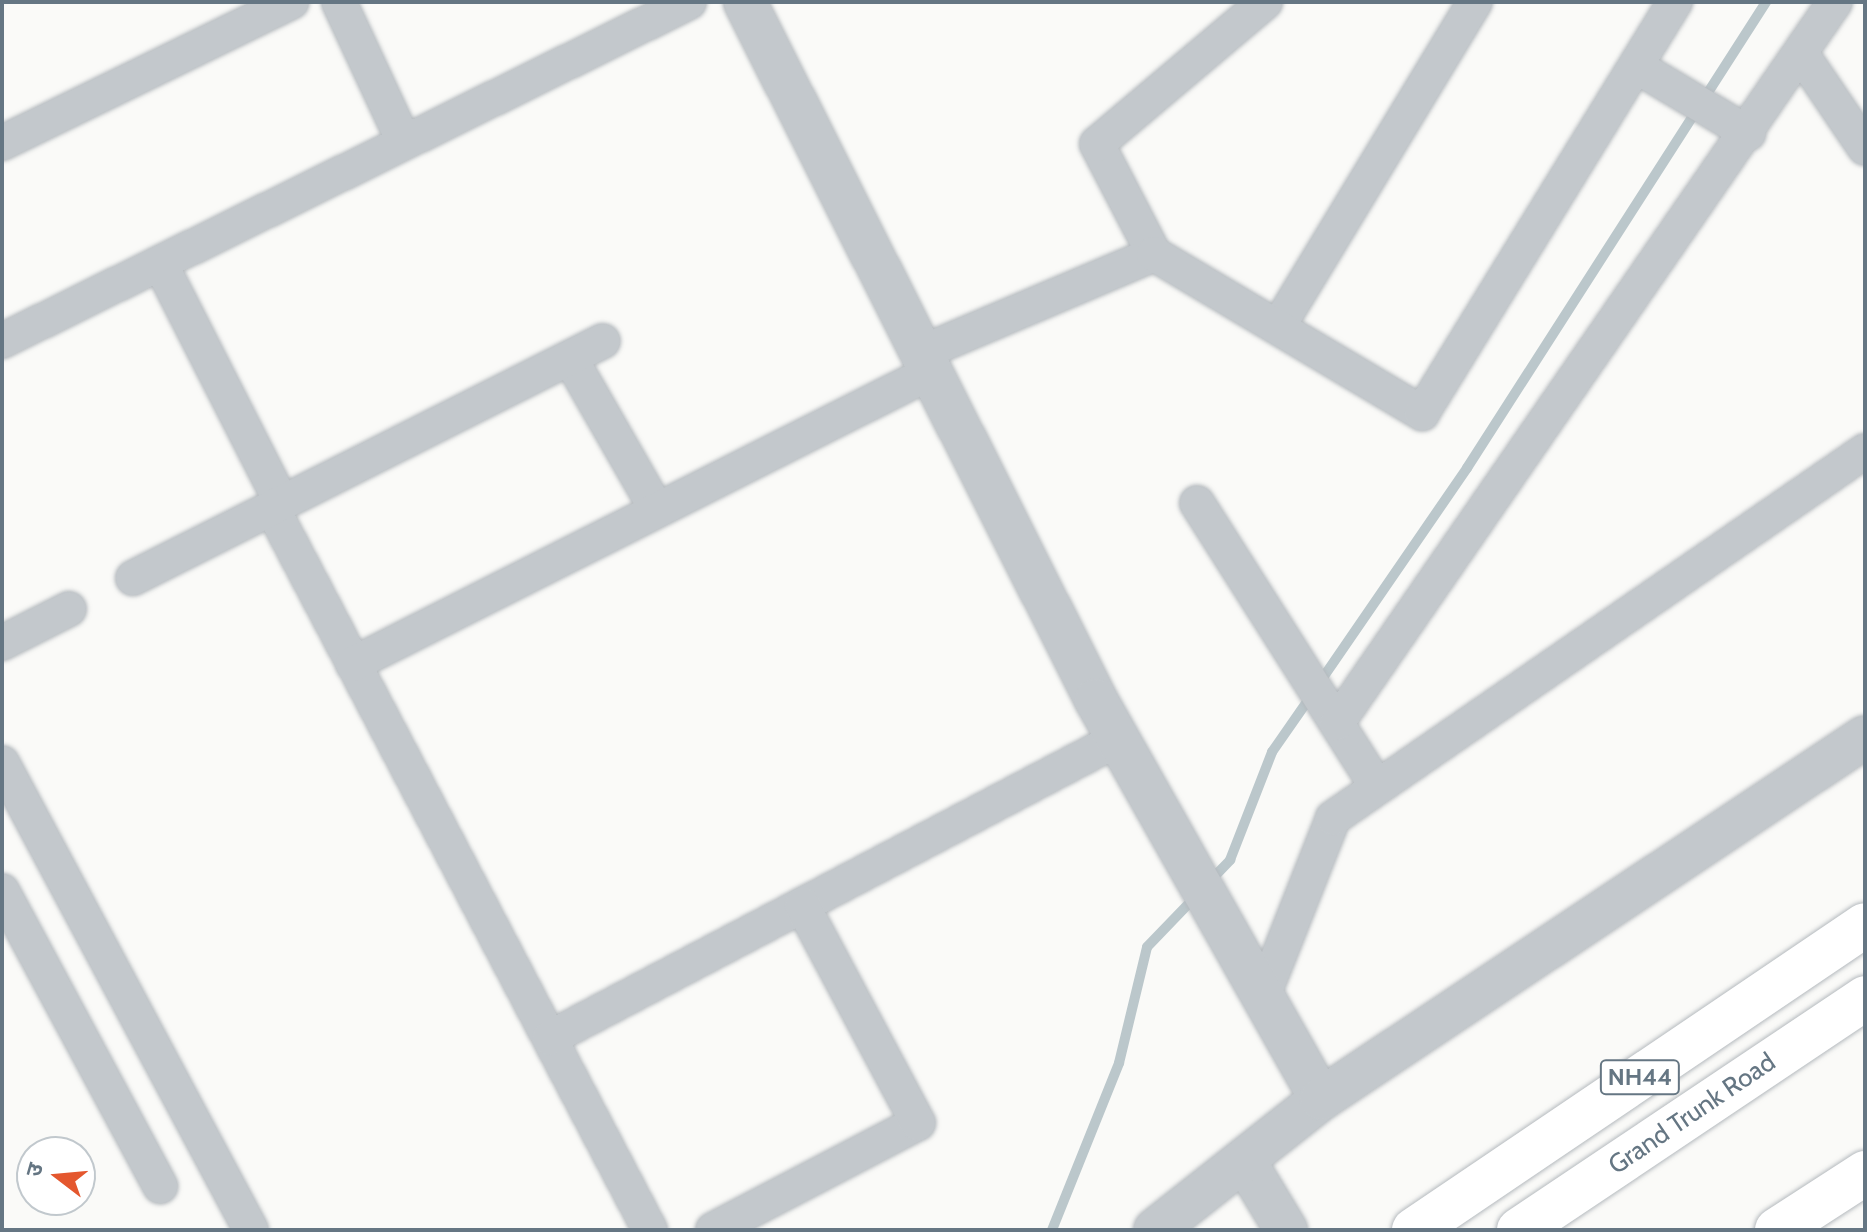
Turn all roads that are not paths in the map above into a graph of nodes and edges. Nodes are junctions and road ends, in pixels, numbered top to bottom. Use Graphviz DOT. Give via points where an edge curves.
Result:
graph roads {
  1 [pos="291,2"];
  2 [pos="339,2"];
  3 [pos="689,2"];
  4 [pos="745,2"];
  5 [pos="1265,2"];
  6 [pos="1475,2"];
  7 [pos="1675,2"];
  8 [pos="1835,2"];
  9 [pos="1802,55"];
  10 [pos="1636,66"];
  11 [pos="1738,126"];
  12 [pos="404,142"];
  13 [pos="2,143"];
  14 [pos="1865,148"];
  15 [pos="1154,254"];
  16 [pos="160,263"];
  17 [pos="1278,327"];
  18 [pos="2,341"];
  19 [pos="603,341"];
  20 [pos="570,358"];
  21 [pos="926,362"];
  22 [pos="1865,451"];
  23 [pos="1197,503"];
  24 [pos="277,506"];
  25 [pos="657,510"];
  26 [pos="133,578"];
  27 [pos="69,609"];
  28 [pos="2,643"];
  29 [pos="353,664"];
  30 [pos="1332,715"];
  31 [pos="1865,737"];
  32 [pos="1118,739"];
  33 [pos="2,763"];
  34 [pos="1377,787"];
  35 [pos="2,891"];
  36 [pos="802,905"];
  37 [pos="1865,925"];
  38 [pos="1263,996"];
  39 [pos="1865,998"];
  40 [pos="550,1038"];
  41 [pos="1321,1099"];
  42 [pos="1244,1160"];
  43 [pos="1865,1173"];
  44 [pos="160,1186"];
  45 [pos="251,1230"];
  46 [pos="650,1230"];
  47 [pos="713,1230"];
  48 [pos="1155,1230"];
  49 [pos="1286,1230"];
  50 [pos="1414,1230"];
  51 [pos="1519,1230"];
  52 [pos="1777,1230"];
  1 -- 13 [label="street"];
  2 -- 12 [label="street"];
  3 -- 12 [label="street"];
  4 -- 21 [label="street"];
  5 -- 15 [label="street" via="1097,144"];
  6 -- 17 [label="street"];
  7 -- 10 [label="street"];
  8 -- 9 [label="street"];
  9 -- 11 [label="street"];
  9 -- 14 [label="street"];
  10 -- 11 [label="street"];
  10 -- 17 [label="street" via="1422,413"];
  11 -- 30 [label="street"];
  12 -- 16 [label="street"];
  15 -- 17 [label="street"];
  15 -- 21 [label="street"];
  16 -- 18 [label="street"];
  16 -- 24 [label="street"];
  19 -- 20 [label="street"];
  20 -- 24 [label="street"];
  20 -- 25 [label="street"];
  21 -- 25 [label="street"];
  21 -- 32 [label="street"];
  22 -- 34 [label="street"];
  23 -- 30 [label="street"];
  24 -- 26 [label="street"];
  24 -- 29 [label="street"];
  25 -- 29 [label="street"];
  27 -- 28 [label="street"];
  29 -- 40 [label="street"];
  30 -- 34 [label="street"];
  31 -- 41 [label="street"];
  32 -- 36 [label="street"];
  32 -- 38 [label="street"];
  33 -- 45 [label="street"];
  34 -- 38 [label="street" via="1333,818"];
  35 -- 44 [label="street"];
  36 -- 40 [label="street"];
  36 -- 47 [label="street" via="918,1123"];
  37 -- 50 [label="main road, NH44"];
  38 -- 41 [label="street"];
  39 -- 51 [label="main road, Grand Trunk Road / NH44"];
  40 -- 46 [label="street"];
  41 -- 42 [label="street"];
  42 -- 48 [label="street"];
  42 -- 49 [label="street"];
  43 -- 52 [label="main road"];
}
